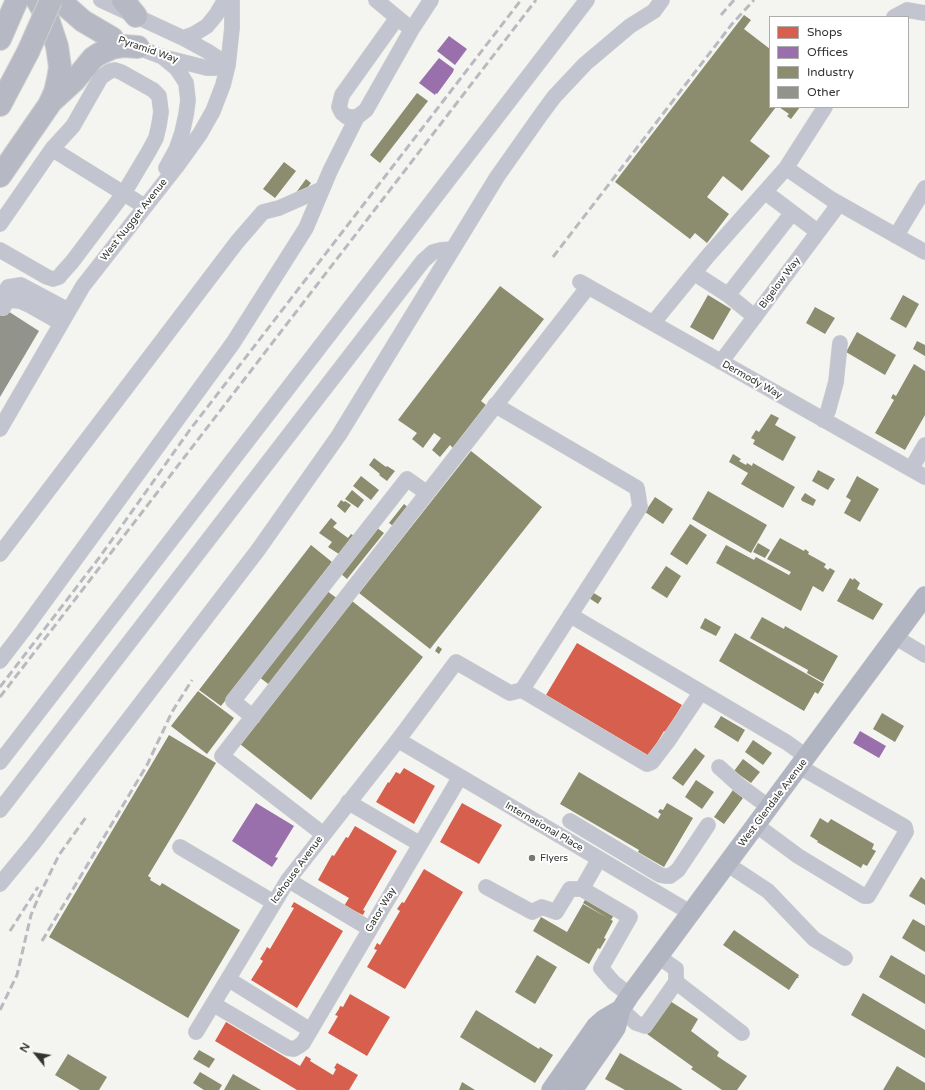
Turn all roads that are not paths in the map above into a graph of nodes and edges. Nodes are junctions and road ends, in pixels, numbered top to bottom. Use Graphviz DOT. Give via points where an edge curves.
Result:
graph roads {
  1 [pos="16,0"];
  2 [pos="101,0"];
  3 [pos="224,0"];
  4 [pos="232,0"];
  5 [pos="376,0"];
  6 [pos="430,0"];
  7 [pos="587,0"];
  8 [pos="662,0"];
  9 [pos="43,1"];
  10 [pos="0,5"];
  11 [pos="130,8"];
  12 [pos="925,13"];
  13 [pos="896,16"];
  14 [pos="397,18"];
  15 [pos="412,29"];
  16 [pos="112,38"];
  17 [pos="183,38"];
  18 [pos="0,39"];
  19 [pos="138,46"];
  20 [pos="162,57"];
  21 [pos="228,64"];
  22 [pos="0,105"];
  23 [pos="49,105"];
  24 [pos="824,108"];
  25 [pos="357,116"];
  26 [pos="52,149"];
  27 [pos="786,168"];
  28 [pos="0,176"];
  29 [pos="925,188"];
  30 [pos="322,189"];
  31 [pos="764,192"];
  32 [pos="124,193"];
  33 [pos="147,203"];
  34 [pos="839,204"];
  35 [pos="792,213"];
  36 [pos="0,224"];
  37 [pos="818,232"];
  38 [pos="896,236"];
  39 [pos="452,249"];
  40 [pos="0,250"];
  41 [pos="925,252"];
  42 [pos="694,273"];
  43 [pos="728,294"];
  44 [pos="2,304"];
  45 [pos="64,316"];
  46 [pos="755,317"];
  47 [pos="653,323"];
  48 [pos="840,343"];
  49 [pos="721,362"];
  50 [pos="495,405"];
  51 [pos="823,420"];
  52 [pos="0,429"];
  53 [pos="925,445"];
  54 [pos="911,469"];
  55 [pos="925,477"];
  56 [pos="427,493"];
  57 [pos="0,554"];
  58 [pos="925,596"];
  59 [pos="570,615"];
  60 [pos="895,637"];
  61 [pos="925,655"];
  62 [pos="0,661"];
  63 [pos="522,690"];
  64 [pos="701,692"];
  65 [pos="253,717"];
  66 [pos="398,740"];
  67 [pos="0,762"];
  68 [pos="803,762"];
  69 [pos="719,766"];
  70 [pos="460,777"];
  71 [pos="348,802"];
  72 [pos="769,808"];
  73 [pos="0,810"];
  74 [pos="570,821"];
  75 [pos="708,825"];
  76 [pos="756,825"];
  77 [pos="583,829"];
  78 [pos="323,834"];
  79 [pos="420,844"];
  80 [pos="574,844"];
  81 [pos="180,847"];
  82 [pos="599,859"];
  83 [pos="727,864"];
  84 [pos="662,876"];
  85 [pos="288,880"];
  86 [pos="0,884"];
  87 [pos="486,888"];
  88 [pos="582,889"];
  89 [pos="654,891"];
  90 [pos="273,902"];
  91 [pos="691,913"];
  92 [pos="370,929"];
  93 [pos="659,956"];
  94 [pos="845,958"];
  95 [pos="228,979"];
  96 [pos="676,982"];
  97 [pos="625,1002"];
  98 [pos="213,1004"];
  99 [pos="196,1032"];
  100 [pos="742,1033"];
  101 [pos="307,1036"];
  102 [pos="554,1089"];
  103 [pos="573,1090"];
  1 -- 10 [label="highway"];
  1 -- 18 [label="highway"];
  2 -- 11 [label="street"];
  3 -- 17 [label="street" via="216,16 207,26"];
  4 -- 21 [label="street, West Nugget Avenue"];
  5 -- 14 [label="street"];
  6 -- 15 [label="street"];
  7 -- 67 [label="street"];
  8 -- 39 [label="street" via="654,11 585,64 554,97 497,177"];
  9 -- 16 [label="highway"];
  9 -- 22 [label="highway, bridge" via="28,52"];
  9 -- 23 [label="highway" via="59,55 60,67 55,92"];
  11 -- 17 [label="street"];
  12 -- 13 [label="street" via="907,10"];
  14 -- 15 [label="street"];
  14 -- 25 [label="street" via="342,95 339,107 342,114 347,117"];
  15 -- 25 [label="street" via="366,110"];
  16 -- 19 [label="street, Pyramid Way"];
  17 -- 21 [label="street"];
  19 -- 20 [label="street, Pyramid Way"];
  19 -- 23 [label="highway" via="112,48 99,54"];
  20 -- 21 [label="street, Pyramid Way" via="207,68"];
  20 -- 33 [label="street" via="176,68 186,83 188,100 176,150"];
  21 -- 33 [label="street, West Nugget Avenue" via="213,111 200,134"];
  23 -- 28 [label="highway"];
  24 -- 27 [label="street"];
  25 -- 30 [label="street"];
  26 -- 32 [label="street"];
  26 -- 32 [label="street" via="73,126 101,77 115,70 153,90 159,96 160,112 156,138"];
  26 -- 36 [label="street"];
  27 -- 31 [label="street"];
  27 -- 34 [label="street"];
  29 -- 38 [label="street"];
  30 -- 57 [label="street" via="279,208 263,212 237,242"];
  30 -- 62 [label="street" via="306,228 233,343"];
  31 -- 35 [label="street"];
  31 -- 42 [label="street"];
  32 -- 33 [label="street"];
  32 -- 40 [label="street" via="58,277 47,277"];
  33 -- 45 [label="street, West Nugget Avenue" via="96,268"];
  34 -- 37 [label="street, Bigelow Way"];
  34 -- 38 [label="street"];
  35 -- 37 [label="street"];
  35 -- 43 [label="street"];
  37 -- 46 [label="street, Bigelow Way"];
  38 -- 41 [label="street"];
  39 -- 73 [label="street" via="433,252 423,261"];
  39 -- 86 [label="street" via="339,435 282,517 38,838"];
  42 -- 43 [label="street"];
  42 -- 47 [label="street"];
  43 -- 46 [label="street"];
  44 -- 45 [label="street" via="8,300 20,301"];
  45 -- 52 [label="street, West Nugget Avenue"];
  46 -- 49 [label="street, Bigelow Way"];
  47 -- 49 [label="street, Dermody Way"];
  47 -- 50 [label="street, Dermody Way" via="584,285"];
  48 -- 51 [label="street" via="836,382"];
  49 -- 51 [label="street, Dermody Way"];
  50 -- 56 [label="street"];
  50 -- 59 [label="street" via="637,488 640,507"];
  51 -- 54 [label="street, Dermody Way"];
  53 -- 54 [label="street"];
  54 -- 55 [label="street, Dermody Way"];
  56 -- 65 [label="street"];
  56 -- 65 [label="street" via="407,479 233,701"];
  58 -- 60 [label="main road, West Glendale Avenue"];
  59 -- 63 [label="street"];
  59 -- 64 [label="street"];
  60 -- 61 [label="street"];
  60 -- 68 [label="main road, West Glendale Avenue"];
  63 -- 64 [label="street" via="647,764 652,762 668,741"];
  63 -- 66 [label="street, Icehouse Avenue" via="510,693 456,662"];
  64 -- 68 [label="street" via="786,742"];
  65 -- 78 [label="street" via="222,756"];
  66 -- 70 [label="street, International Place"];
  66 -- 71 [label="street, Icehouse Avenue"];
  68 -- 72 [label="main road, West Glendale Avenue"];
  68 -- 76 [label="street" via="905,827 906,832 868,896 798,856"];
  69 -- 72 [label="street"];
  70 -- 79 [label="street, Gator Way"];
  70 -- 80 [label="street, International Place"];
  71 -- 78 [label="street, Icehouse Avenue"];
  71 -- 79 [label="street"];
  72 -- 76 [label="main road, West Glendale Avenue"];
  74 -- 77 [label="street"];
  75 -- 84 [label="street" via="678,870 670,876"];
  76 -- 83 [label="main road, West Glendale Avenue"];
  77 -- 80 [label="street"];
  77 -- 84 [label="street"];
  78 -- 85 [label="street, Icehouse Avenue"];
  79 -- 92 [label="street, Gator Way"];
  80 -- 82 [label="street, International Place"];
  81 -- 90 [label="street"];
  82 -- 88 [label="street"];
  82 -- 89 [label="street, International Place"];
  83 -- 91 [label="main road, West Glendale Avenue"];
  83 -- 94 [label="street" via="768,891 814,939"];
  84 -- 89 [label="street"];
  85 -- 90 [label="street, Icehouse Avenue"];
  85 -- 92 [label="street"];
  87 -- 88 [label="street" via="532,912 542,907 556,912 570,889"];
  88 -- 97 [label="street" via="630,917 600,968 614,983"];
  89 -- 91 [label="street, International Place"];
  90 -- 95 [label="street, Icehouse Avenue"];
  91 -- 93 [label="main road, West Glendale Avenue"];
  92 -- 101 [label="street, Gator Way"];
  93 -- 96 [label="street" via="676,969"];
  93 -- 97 [label="main road, West Glendale Avenue"];
  95 -- 98 [label="street, Icehouse Avenue"];
  95 -- 101 [label="street"];
  96 -- 97 [label="street" via="645,1026 636,1023"];
  96 -- 100 [label="street"];
  97 -- 102 [label="main road, West Glendale Avenue" via="596,1026"];
  97 -- 103 [label="main road, West Glendale Avenue" via="616,1028"];
  98 -- 99 [label="street, Icehouse Avenue"];
  98 -- 101 [label="street" via="288,1048 294,1049"];
}
